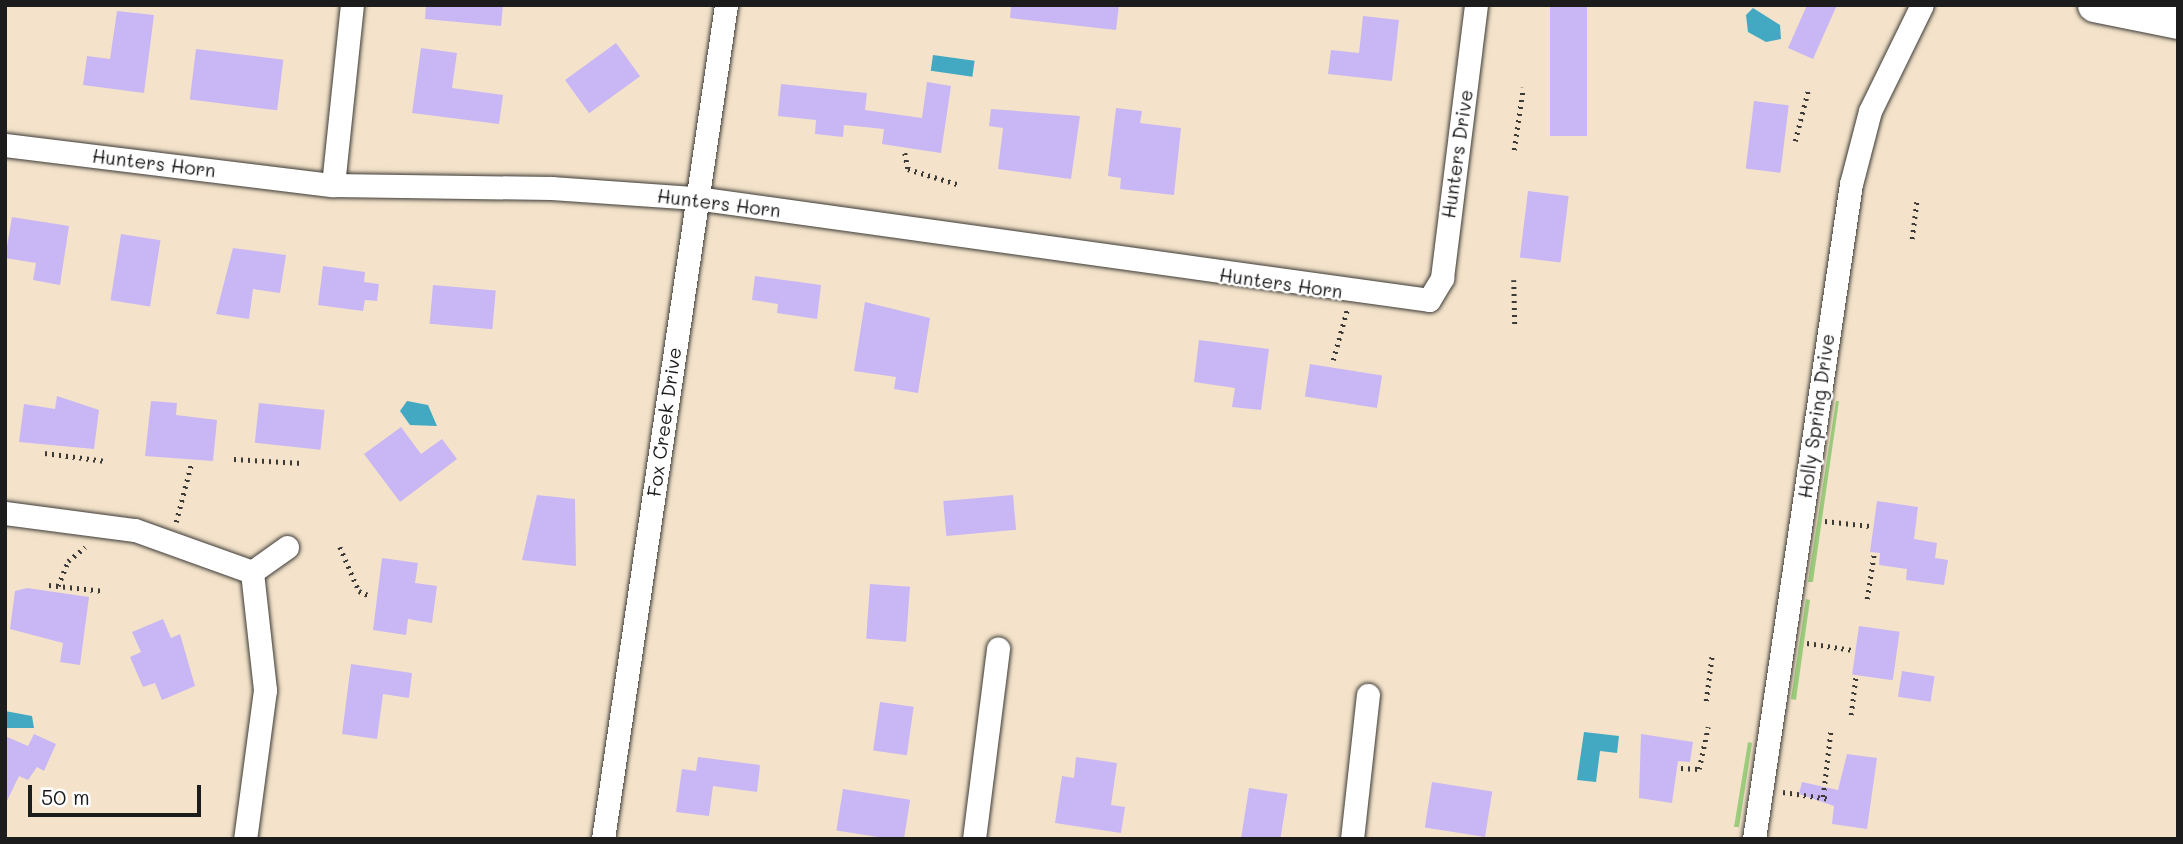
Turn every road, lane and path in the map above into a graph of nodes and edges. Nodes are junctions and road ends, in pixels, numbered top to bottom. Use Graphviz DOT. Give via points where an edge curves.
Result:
graph roads {
  1 [pos="352,5"];
  2 [pos="726,5"];
  3 [pos="1476,5"];
  4 [pos="1922,5"];
  5 [pos="2094,5"];
  6 [pos="2178,22"];
  7 [pos="1523,88"];
  8 [pos="1808,91"];
  9 [pos="1795,141"];
  10 [pos="5,145"];
  11 [pos="1514,150"];
  12 [pos="905,153"];
  13 [pos="333,185"];
  14 [pos="960,185"];
  15 [pos="696,198"];
  16 [pos="1917,201"];
  17 [pos="1912,239"];
  18 [pos="1514,280"];
  19 [pos="1429,300"];
  20 [pos="1347,310"];
  21 [pos="1516,328"];
  22 [pos="1333,360"];
  23 [pos="45,453"];
  24 [pos="234,459"];
  25 [pos="105,461"];
  26 [pos="302,463"];
  27 [pos="191,465"];
  28 [pos="5,513"];
  29 [pos="1825,521"];
  30 [pos="176,524"];
  31 [pos="1870,526"];
  32 [pos="99,547"];
  33 [pos="287,547"];
  34 [pos="340,547"];
  35 [pos="1874,554"];
  36 [pos="252,572"];
  37 [pos="49,585"];
  38 [pos="58,586"];
  39 [pos="104,591"];
  40 [pos="370,596"];
  41 [pos="1867,598"];
  42 [pos="1807,643"];
  43 [pos="998,649"];
  44 [pos="1853,650"];
  45 [pos="1712,655"];
  46 [pos="1856,677"];
  47 [pos="1368,695"];
  48 [pos="1706,701"];
  49 [pos="1851,715"];
  50 [pos="1708,727"];
  51 [pos="1831,729"];
  52 [pos="1681,768"];
  53 [pos="1778,791"];
  54 [pos="1822,797"];
  55 [pos="1830,799"];
  56 [pos="245,839"];
  57 [pos="603,839"];
  58 [pos="974,839"];
  59 [pos="1352,839"];
  60 [pos="1754,839"];
  1 -- 13 [label="street"];
  2 -- 15 [label="street, Fox Creek Drive"];
  3 -- 19 [label="street, Hunters Drive" via="1443,278"];
  4 -- 60 [label="street, Holly Spring Drive" via="1870,111 1850,184"];
  5 -- 6 [label="main road"];
  7 -- 11 [label="path"];
  8 -- 9 [label="path"];
  10 -- 13 [label="street, Hunters Horn"];
  12 -- 14 [label="path" via="908,169"];
  13 -- 15 [label="street, Hunters Horn" via="552,188"];
  15 -- 19 [label="street, Hunters Horn"];
  15 -- 57 [label="street, Fox Creek Drive"];
  16 -- 17 [label="path"];
  18 -- 21 [label="path"];
  20 -- 22 [label="path"];
  23 -- 25 [label="path"];
  24 -- 26 [label="path"];
  27 -- 30 [label="path"];
  28 -- 36 [label="street" via="135,530"];
  29 -- 31 [label="path"];
  32 -- 38 [label="path" via="76,551"];
  33 -- 36 [label="street"];
  34 -- 40 [label="path" via="359,591"];
  35 -- 41 [label="path"];
  36 -- 56 [label="street" via="265,690"];
  37 -- 38 [label="path"];
  38 -- 39 [label="path"];
  42 -- 44 [label="path"];
  43 -- 58 [label="street"];
  45 -- 48 [label="path"];
  46 -- 49 [label="path"];
  47 -- 59 [label="street"];
  50 -- 52 [label="path" via="1699,769"];
  51 -- 54 [label="path"];
  53 -- 54 [label="path"];
  54 -- 55 [label="path"];
}
